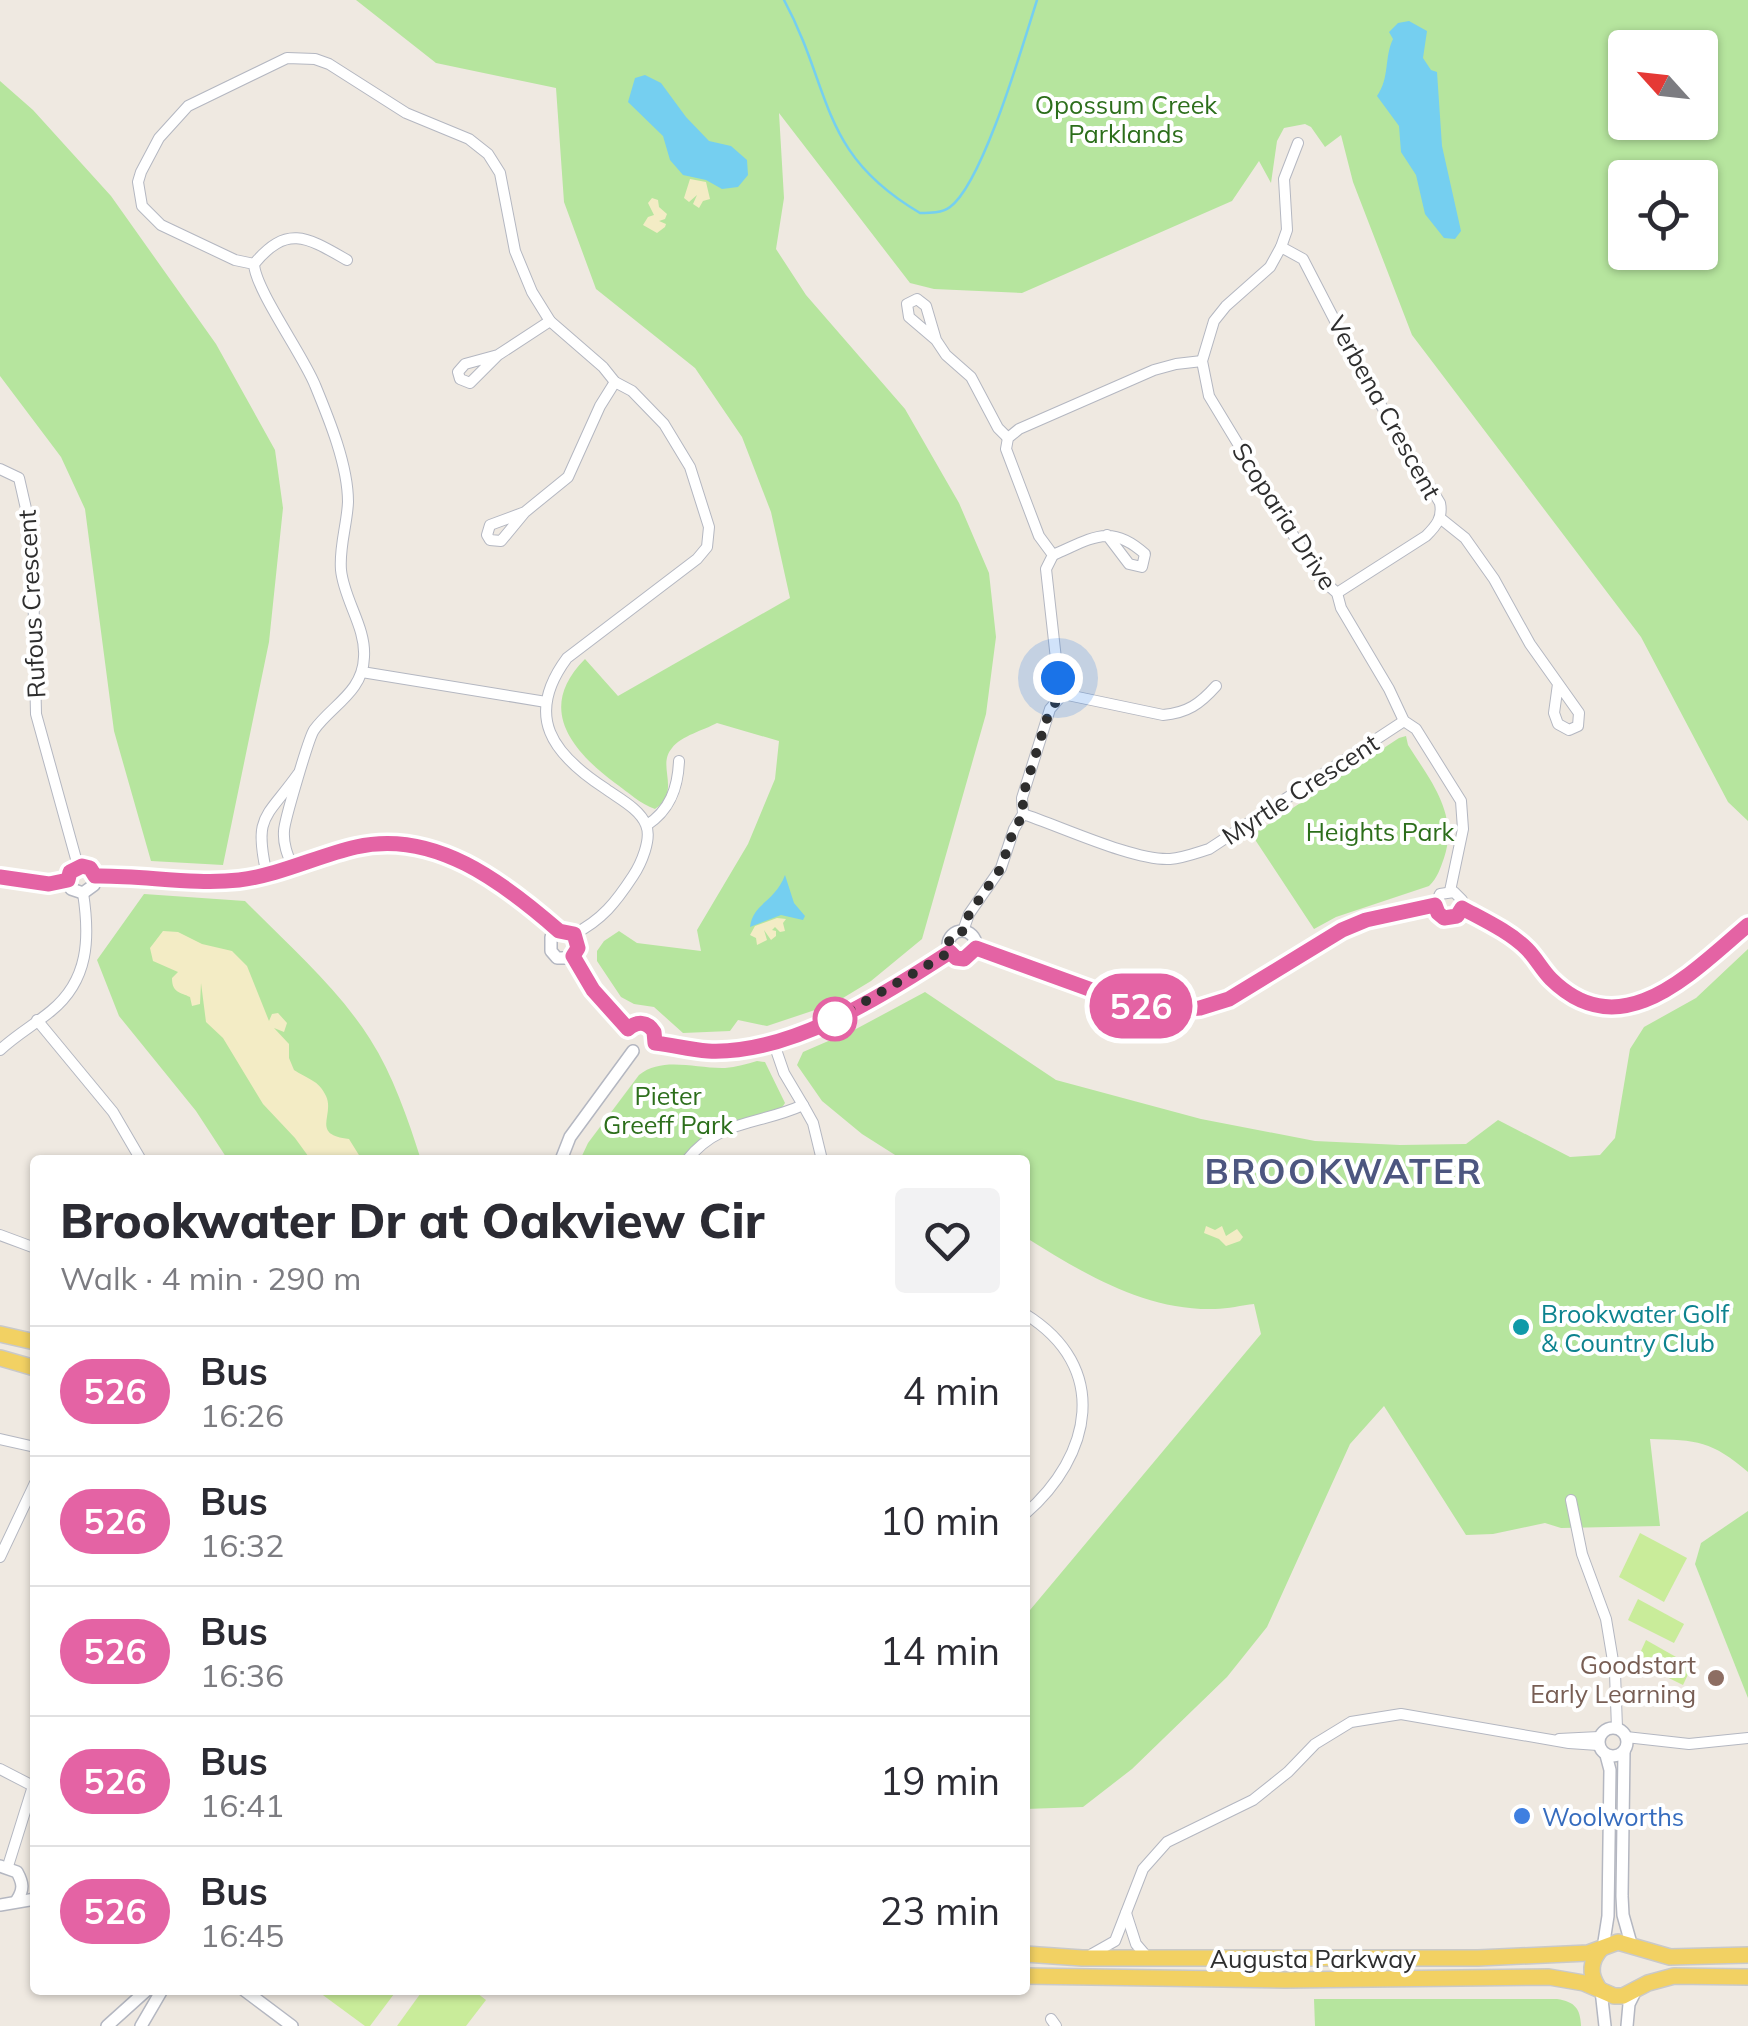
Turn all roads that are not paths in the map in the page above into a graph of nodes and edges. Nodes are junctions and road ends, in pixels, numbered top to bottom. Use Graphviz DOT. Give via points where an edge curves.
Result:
graph roads {
  1 [pos="1298,143"];
  2 [pos="1281,247"];
  3 [pos="346,260"];
  4 [pos="254,264"];
  5 [pos="550,321"];
  6 [pos="936,340"];
  7 [pos="498,355"];
  8 [pos="1202,361"];
  9 [pos="615,382"];
  10 [pos="1008,438"];
  11 [pos="0,469"];
  12 [pos="525,512"];
  13 [pos="1440,518"];
  14 [pos="1107,535"];
  15 [pos="1053,555"];
  16 [pos="1334,590"];
  17 [pos="1323,599"];
  18 [pos="362,672"];
  19 [pos="1558,684"];
  20 [pos="1216,686"];
  21 [pos="1063,694"];
  22 [pos="546,702"];
  23 [pos="1404,721"];
  24 [pos="679,761"];
  25 [pos="302,769"];
  26 [pos="1024,814"];
  27 [pos="647,825"];
  28 [pos="78,866"];
  29 [pos="293,868"];
  30 [pos="267,875"];
  31 [pos="95,876"];
  32 [pos="0,877"];
  33 [pos="68,880"];
  34 [pos="1450,891"];
  35 [pos="83,894"];
  36 [pos="1435,905"];
  37 [pos="1462,908"];
  38 [pos="1748,925"];
  39 [pos="559,931"];
  40 [pos="964,931"];
  41 [pos="574,934"];
  42 [pos="976,948"];
  43 [pos="950,952"];
  44 [pos="573,956"];
  45 [pos="37,1020"];
  46 [pos="628,1029"];
  47 [pos="773,1041"];
  48 [pos="655,1043"];
  49 [pos="0,1050"];
  50 [pos="633,1051"];
  51 [pos="803,1105"];
  52 [pos="137,1155"];
  53 [pos="564,1155"];
  54 [pos="692,1155"];
  55 [pos="821,1155"];
  56 [pos="0,1235"];
  57 [pos="30,1246"];
  58 [pos="1030,1318"];
  59 [pos="0,1334"];
  60 [pos="30,1341"];
  61 [pos="0,1358"];
  62 [pos="30,1367"];
  63 [pos="0,1439"];
  64 [pos="30,1446"];
  65 [pos="30,1494"];
  66 [pos="1571,1500"];
  67 [pos="1030,1508"];
  68 [pos="0,1557"];
  69 [pos="1748,1738"];
  70 [pos="1613,1741"];
  71 [pos="0,1769"];
  72 [pos="30,1782"];
  73 [pos="30,1795"];
  74 [pos="4,1866"];
  75 [pos="29,1883"];
  76 [pos="30,1899"];
  77 [pos="17,1900"];
  78 [pos="0,1905"];
  79 [pos="1126,1912"];
  80 [pos="1634,1947"];
  81 [pos="1602,1948"];
  82 [pos="1030,1954"];
  83 [pos="1748,1956"];
  84 [pos="1082,1958"];
  85 [pos="1148,1958"];
  86 [pos="1030,1976"];
  87 [pos="1748,1977"];
  88 [pos="1637,1988"];
  89 [pos="1600,1989"];
  90 [pos="141,1995"];
  91 [pos="159,1995"];
  92 [pos="251,1995"];
  93 [pos="107,2026"];
  94 [pos="141,2026"];
  95 [pos="292,2026"];
  96 [pos="1605,2026"];
  97 [pos="1628,2026"];
  1 -- 2 [label="street" via="1284,179 1287,230"];
  2 -- 8 [label="street" via="1270,267 1214,321"];
  2 -- 13 [label="street, Verbena Crescent" via="1303,259 1440,502"];
  3 -- 4 [label="street" via="293,237 280,239"];
  4 -- 5 [label="street" via="150,217 139,194 141,172 159,138 188,106 287,58 315,60 488,154 500,173 515,250"];
  4 -- 18 [label="street" via="316,387 341,460 348,505 341,570 362,636"];
  5 -- 7 [label="street"];
  5 -- 9 [label="street"];
  6 -- 10 [label="street" via="971,377"];
  8 -- 10 [label="street" via="1154,370"];
  8 -- 16 [label="street, Scoparia Drive" via="1209,396 1318,576"];
  9 -- 12 [label="street" via="568,477"];
  9 -- 22 [label="street" via="664,424 690,467 709,538 696,558 567,658"];
  10 -- 15 [label="street" via="1006,450"];
  11 -- 28 [label="street, Rufous Crescent" via="19,478 27,508 36,714"];
  13 -- 16 [label="street, Verbena Crescent" via="1426,536"];
  13 -- 19 [label="street" via="1466,538"];
  14 -- 15 [label="street"];
  15 -- 21 [label="street" via="1046,569"];
  16 -- 17 [label="street"];
  16 -- 23 [label="street, Scoparia Drive"];
  18 -- 22 [label="street"];
  18 -- 25 [label="street" via="354,690 314,729"];
  20 -- 21 [label="street" via="1200,704 1163,715"];
  21 -- 26 [label="street" via="1050,709 1022,798"];
  22 -- 27 [label="street" via="560,752"];
  23 -- 26 [label="street, Myrtle Crescent" via="1190,856 1143,856"];
  23 -- 34 [label="street, Scoparia Drive" via="1416,729 1461,802 1462,840"];
  24 -- 27 [label="street" via="665,811"];
  25 -- 29 [label="street" via="283,836"];
  25 -- 30 [label="street" via="263,819"];
  26 -- 40 [label="street"];
  27 -- 41 [label="street" via="639,867 617,900"];
  28 -- 31 [label="street"];
  28 -- 33 [label="street"];
  29 -- 30 [label="street"];
  29 -- 39 [label="street" via="361,846 417,845 475,868"];
  30 -- 31 [label="street" via="216,881"];
  31 -- 35 [label="street"];
  32 -- 33 [label="street"];
  33 -- 35 [label="street"];
  34 -- 36 [label="street"];
  34 -- 37 [label="street" via="1460,896"];
  35 -- 45 [label="street" via="84,962 75,984"];
  36 -- 37 [label="street" via="1444,918"];
  36 -- 42 [label="street" via="1342,930 1229,999 1200,1008 1136,1006"];
  37 -- 38 [label="street" via="1525,946 1567,992 1617,1006 1638,1005 1670,990"];
  39 -- 41 [label="street"];
  39 -- 44 [label="street" via="551,937 551,951 561,959"];
  40 -- 42 [label="street"];
  40 -- 43 [label="street" via="949,939"];
  41 -- 44 [label="street"];
  42 -- 43 [label="street" via="964,959"];
  43 -- 47 [label="street" via="842,1016"];
  44 -- 46 [label="street"];
  45 -- 49 [label="street"];
  45 -- 52 [label="street" via="113,1112"];
  46 -- 48 [label="street" via="647,1024"];
  46 -- 50 [label="street"];
  47 -- 48 [label="street" via="709,1051"];
  47 -- 51 [label="street"];
  48 -- 50 [label="street" via="646,1052"];
  50 -- 53 [label="street"];
  51 -- 54 [label="street" via="728,1127"];
  51 -- 55 [label="street"];
  56 -- 57 [label="street"];
  58 -- 67 [label="street" via="1065,1349 1079,1379 1084,1420 1063,1472"];
  59 -- 60 [label="main road"];
  61 -- 62 [label="main road"];
  63 -- 64 [label="street"];
  65 -- 68 [label="street"];
  66 -- 70 [label="street" via="1606,1619 1615,1673"];
  69 -- 70 [label="street"];
  70 -- 79 [label="street" via="1568,1743 1401,1714 1351,1722 1252,1800 1168,1842 1143,1870"];
  70 -- 80 [label="street" via="1622,1896"];
  70 -- 81 [label="street"];
  71 -- 72 [label="street"];
  73 -- 74 [label="street"];
  74 -- 75 [label="street"];
  75 -- 77 [label="street"];
  76 -- 77 [label="street"];
  77 -- 78 [label="street"];
  79 -- 84 [label="street" via="1110,1946"];
  79 -- 85 [label="street"];
  80 -- 81 [label="main road" via="1618,1942"];
  80 -- 83 [label="main road" via="1670,1957"];
  80 -- 88 [label="main road" via="1645,1971"];
  81 -- 85 [label="main road, Augusta Parkway" via="1478,1958"];
  81 -- 89 [label="main road" via="1592,1963"];
  82 -- 84 [label="main road, Augusta Parkway"];
  84 -- 85 [label="main road, Augusta Parkway"];
  86 -- 89 [label="main road, Augusta Parkway" via="1549,1977"];
  87 -- 88 [label="main road" via="1674,1976"];
  88 -- 89 [label="main road" via="1623,1996"];
  88 -- 97 [label="street"];
  89 -- 96 [label="street"];
  90 -- 93 [label="street"];
  91 -- 94 [label="street"];
  92 -- 95 [label="street"];
}
